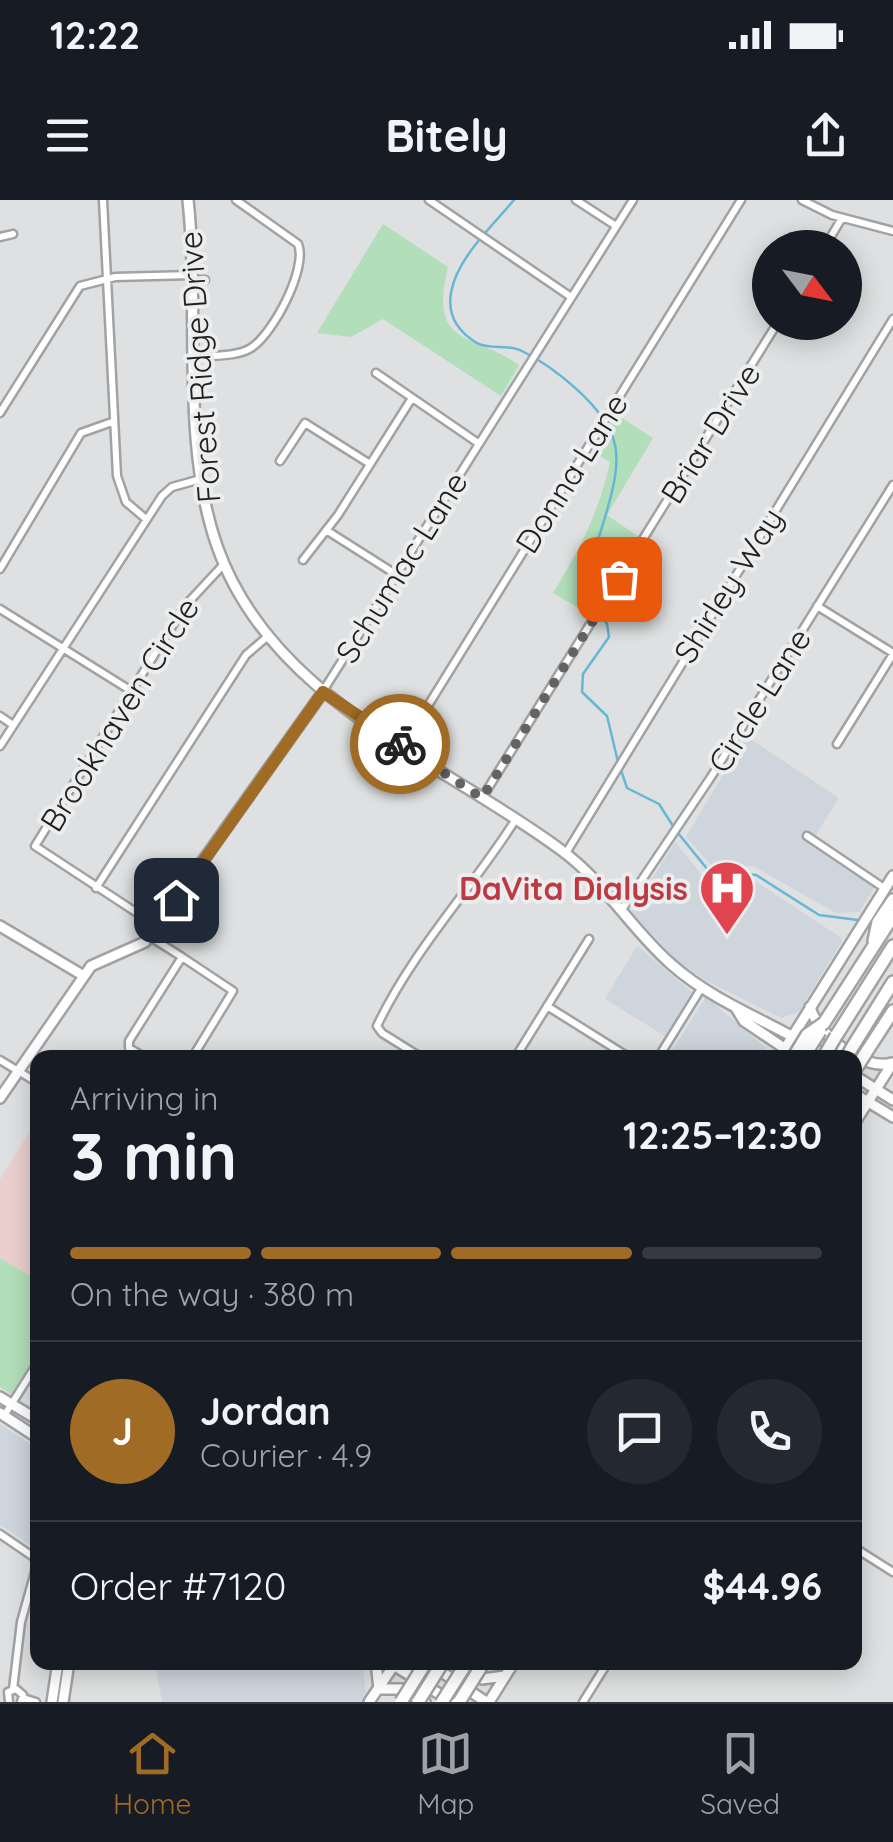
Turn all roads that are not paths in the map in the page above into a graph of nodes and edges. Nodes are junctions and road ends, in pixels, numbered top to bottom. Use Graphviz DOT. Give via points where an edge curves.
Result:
graph roads {
  1 [pos="103,200"];
  2 [pos="188,200"];
  3 [pos="236,200"];
  4 [pos="429,200"];
  5 [pos="576,200"];
  6 [pos="632,200"];
  7 [pos="741,200"];
  8 [pos="802,200"];
  9 [pos="842,218"];
  10 [pos="616,226"];
  11 [pos="835,230"];
  12 [pos="893,231"];
  13 [pos="13,234"];
  14 [pos="0,237"];
  15 [pos="108,278"];
  16 [pos="193,278"];
  17 [pos="205,280"];
  18 [pos="571,296"];
  19 [pos="893,320"];
  20 [pos="767,340"];
  21 [pos="196,357"];
  22 [pos="376,373"];
  23 [pos="0,394"];
  24 [pos="412,398"];
  25 [pos="8,400"];
  26 [pos="0,414"];
  27 [pos="112,422"];
  28 [pos="478,443"];
  29 [pos="280,461"];
  30 [pos="370,464"];
  31 [pos="202,479"];
  32 [pos="893,486"];
  33 [pos="146,519"];
  34 [pos="326,530"];
  35 [pos="303,560"];
  36 [pos="224,564"];
  37 [pos="0,568"];
  38 [pos="397,575"];
  39 [pos="817,606"];
  40 [pos="0,609"];
  41 [pos="268,636"];
  42 [pos="63,648"];
  43 [pos="893,653"];
  44 [pos="132,692"];
  45 [pos="323,692"];
  46 [pos="0,716"];
  47 [pos="14,725"];
  48 [pos="837,744"];
  49 [pos="0,746"];
  50 [pos="402,746"];
  51 [pos="482,798"];
  52 [pos="516,819"];
  53 [pos="806,836"];
  54 [pos="566,853"];
  55 [pos="893,876"];
  56 [pos="96,888"];
  57 [pos="884,888"];
  58 [pos="893,900"];
  59 [pos="621,911"];
  60 [pos="893,916"];
  61 [pos="0,926"];
  62 [pos="157,926"];
  63 [pos="149,936"];
  64 [pos="589,940"];
  65 [pos="873,946"];
  66 [pos="893,946"];
  67 [pos="182,957"];
  68 [pos="84,976"];
  69 [pos="893,982"];
  70 [pos="702,988"];
  71 [pos="547,1006"];
  72 [pos="810,1007"];
  73 [pos="736,1008"];
  74 [pos="893,1011"];
  75 [pos="793,1034"];
  76 [pos="611,1045"];
  77 [pos="33,1050"];
  78 [pos="132,1050"];
  79 [pos="197,1050"];
  80 [pos="409,1050"];
  81 [pos="520,1050"];
  82 [pos="608,1050"];
  83 [pos="618,1050"];
  84 [pos="663,1050"];
  85 [pos="784,1050"];
  86 [pos="792,1050"];
  87 [pos="798,1050"];
  88 [pos="814,1050"];
  89 [pos="829,1050"];
  90 [pos="850,1050"];
  91 [pos="851,1050"];
  92 [pos="30,1054"];
  93 [pos="862,1057"];
  94 [pos="0,1060"];
  95 [pos="862,1060"];
  96 [pos="892,1063"];
  97 [pos="18,1071"];
  98 [pos="30,1079"];
  99 [pos="862,1079"];
  100 [pos="876,1090"];
  101 [pos="0,1098"];
  102 [pos="862,1098"];
  103 [pos="893,1100"];
  104 [pos="868,1102"];
  105 [pos="862,1111"];
  106 [pos="893,1116"];
  107 [pos="30,1374"];
  108 [pos="0,1396"];
  109 [pos="11,1404"];
  110 [pos="2,1414"];
  111 [pos="30,1417"];
  112 [pos="30,1433"];
  113 [pos="0,1534"];
  114 [pos="862,1552"];
  115 [pos="30,1555"];
  116 [pos="893,1572"];
  117 [pos="30,1589"];
  118 [pos="57,1670"];
  119 [pos="68,1670"];
  120 [pos="377,1670"];
  121 [pos="389,1670"];
  122 [pos="403,1670"];
  123 [pos="421,1670"];
  124 [pos="438,1670"];
  125 [pos="439,1670"];
  126 [pos="459,1670"];
  127 [pos="471,1670"];
  128 [pos="478,1670"];
  129 [pos="509,1670"];
  130 [pos="603,1670"];
  131 [pos="505,1676"];
  132 [pos="13,1689"];
  133 [pos="378,1689"];
  134 [pos="22,1700"];
  135 [pos="9,1702"];
  136 [pos="36,1702"];
  137 [pos="52,1702"];
  138 [pos="63,1702"];
  139 [pos="369,1702"];
  140 [pos="400,1702"];
  141 [pos="421,1702"];
  142 [pos="442,1702"];
  143 [pos="455,1702"];
  144 [pos="488,1702"];
  145 [pos="583,1702"];
  1 -- 15 [label="street"];
  2 -- 16 [label="main road, Forest Ridge Drive"];
  3 -- 21 [label="street" via="298,244 301,270 254,346"];
  4 -- 18 [label="street"];
  5 -- 10 [label="street"];
  6 -- 10 [label="street, Schumac Lane"];
  7 -- 50 [label="street, Donna Lane"];
  8 -- 9 [label="street"];
  9 -- 11 [label="street"];
  9 -- 12 [label="street"];
  10 -- 18 [label="street, Schumac Lane"];
  13 -- 14 [label="street"];
  15 -- 16 [label="street"];
  15 -- 25 [label="street" via="74,292"];
  15 -- 27 [label="street"];
  16 -- 17 [label="street"];
  16 -- 21 [label="main road, Forest Ridge Drive"];
  18 -- 28 [label="street, Schumac Lane"];
  19 -- 54 [label="street, Shirley Way"];
  20 -- 51 [label="street, Briar Drive"];
  21 -- 31 [label="main road, Forest Ridge Drive"];
  22 -- 24 [label="street"];
  23 -- 25 [label="street"];
  24 -- 28 [label="street"];
  24 -- 30 [label="street"];
  25 -- 26 [label="street"];
  27 -- 33 [label="street" via="121,493"];
  27 -- 37 [label="street" via="81,433"];
  28 -- 38 [label="street, Schumac Lane"];
  29 -- 30 [label="street" via="305,423"];
  30 -- 34 [label="street"];
  31 -- 33 [label="street" via="172,487"];
  31 -- 36 [label="main road, Forest Ridge Drive"];
  32 -- 39 [label="street, Circle Lane"];
  33 -- 42 [label="street"];
  34 -- 35 [label="street"];
  34 -- 38 [label="street"];
  36 -- 41 [label="main road, Forest Ridge Drive"];
  36 -- 44 [label="street, Brookhaven Circle" via="184,607"];
  38 -- 45 [label="street, Schumac Lane"];
  39 -- 43 [label="street"];
  39 -- 59 [label="street, Circle Lane"];
  40 -- 42 [label="street"];
  41 -- 45 [label="main road, Forest Ridge Drive"];
  41 -- 56 [label="street" via="246,655"];
  42 -- 44 [label="street"];
  42 -- 47 [label="street"];
  43 -- 48 [label="street"];
  44 -- 56 [label="street, Brookhaven Circle" via="36,844"];
  45 -- 50 [label="main road, Forest Ridge Drive"];
  45 -- 62 [label="main road, Schumac Lane"];
  46 -- 47 [label="street"];
  47 -- 49 [label="street"];
  50 -- 51 [label="main road, Forest Ridge Drive"];
  51 -- 52 [label="main road, Forest Ridge Drive"];
  52 -- 54 [label="main road, Forest Ridge Drive"];
  52 -- 80 [label="street" via="420,950 378,1026"];
  53 -- 57 [label="street"];
  54 -- 59 [label="main road, Forest Ridge Drive"];
  55 -- 57 [label="main road"];
  56 -- 62 [label="street"];
  57 -- 72 [label="main road"];
  58 -- 65 [label="highway"];
  59 -- 70 [label="main road, Forest Ridge Drive"];
  60 -- 65 [label="highway"];
  61 -- 68 [label="main road"];
  62 -- 63 [label="main road, Schumac Lane"];
  63 -- 67 [label="street"];
  63 -- 68 [label="main road, Schumac Lane" via="140,946 98,961"];
  64 -- 71 [label="street"];
  65 -- 87 [label="highway, bridge" via="826,1020"];
  66 -- 89 [label="highway, bridge"];
  67 -- 78 [label="street" via="129,1041"];
  67 -- 79 [label="street" via="233,991"];
  68 -- 77 [label="main road, Schumac Lane"];
  69 -- 90 [label="highway"];
  70 -- 73 [label="main road, Forest Ridge Drive"];
  70 -- 84 [label="street"];
  71 -- 76 [label="street"];
  71 -- 81 [label="street"];
  72 -- 75 [label="main road"];
  72 -- 91 [label="main road" via="824,1033"];
  73 -- 75 [label="main road, Forest Ridge Drive"];
  73 -- 85 [label="main road, Forest Ridge Drive"];
  74 -- 95 [label="highway, bridge"];
  75 -- 86 [label="main road"];
  75 -- 88 [label="main road, Forest Ridge Drive"];
  76 -- 82 [label="street"];
  76 -- 83 [label="street"];
  92 -- 97 [label="main road, Schumac Lane"];
  93 -- 96 [label="main road"];
  94 -- 97 [label="street"];
  96 -- 100 [label="main road"];
  97 -- 98 [label="street"];
  97 -- 101 [label="main road, Schumac Lane"];
  99 -- 100 [label="main road"];
  100 -- 103 [label="main road"];
  100 -- 104 [label="main road"];
  102 -- 104 [label="main road"];
  104 -- 105 [label="main road"];
  104 -- 106 [label="main road"];
  107 -- 109 [label="street"];
  108 -- 109 [label="main road"];
  109 -- 110 [label="street"];
  109 -- 111 [label="main road"];
  110 -- 112 [label="main road"];
  113 -- 115 [label="street"];
  114 -- 116 [label="street"];
  117 -- 132 [label="street"];
  118 -- 137 [label="main road"];
  119 -- 138 [label="main road"];
  120 -- 133 [label="main road"];
  121 -- 133 [label="main road"];
  122 -- 143 [label="main road"];
  123 -- 140 [label="highway, bridge"];
  124 -- 144 [label="main road"];
  125 -- 141 [label="highway, bridge"];
  126 -- 142 [label="highway, bridge"];
  127 -- 131 [label="main road" via="482,1680"];
  128 -- 143 [label="highway, bridge"];
  129 -- 131 [label="main road"];
  130 -- 145 [label="street"];
  131 -- 144 [label="main road"];
  132 -- 134 [label="street"];
  132 -- 135 [label="street"];
  133 -- 139 [label="main road"];
  133 -- 141 [label="main road" via="402,1689"];
  134 -- 136 [label="street"];
}
